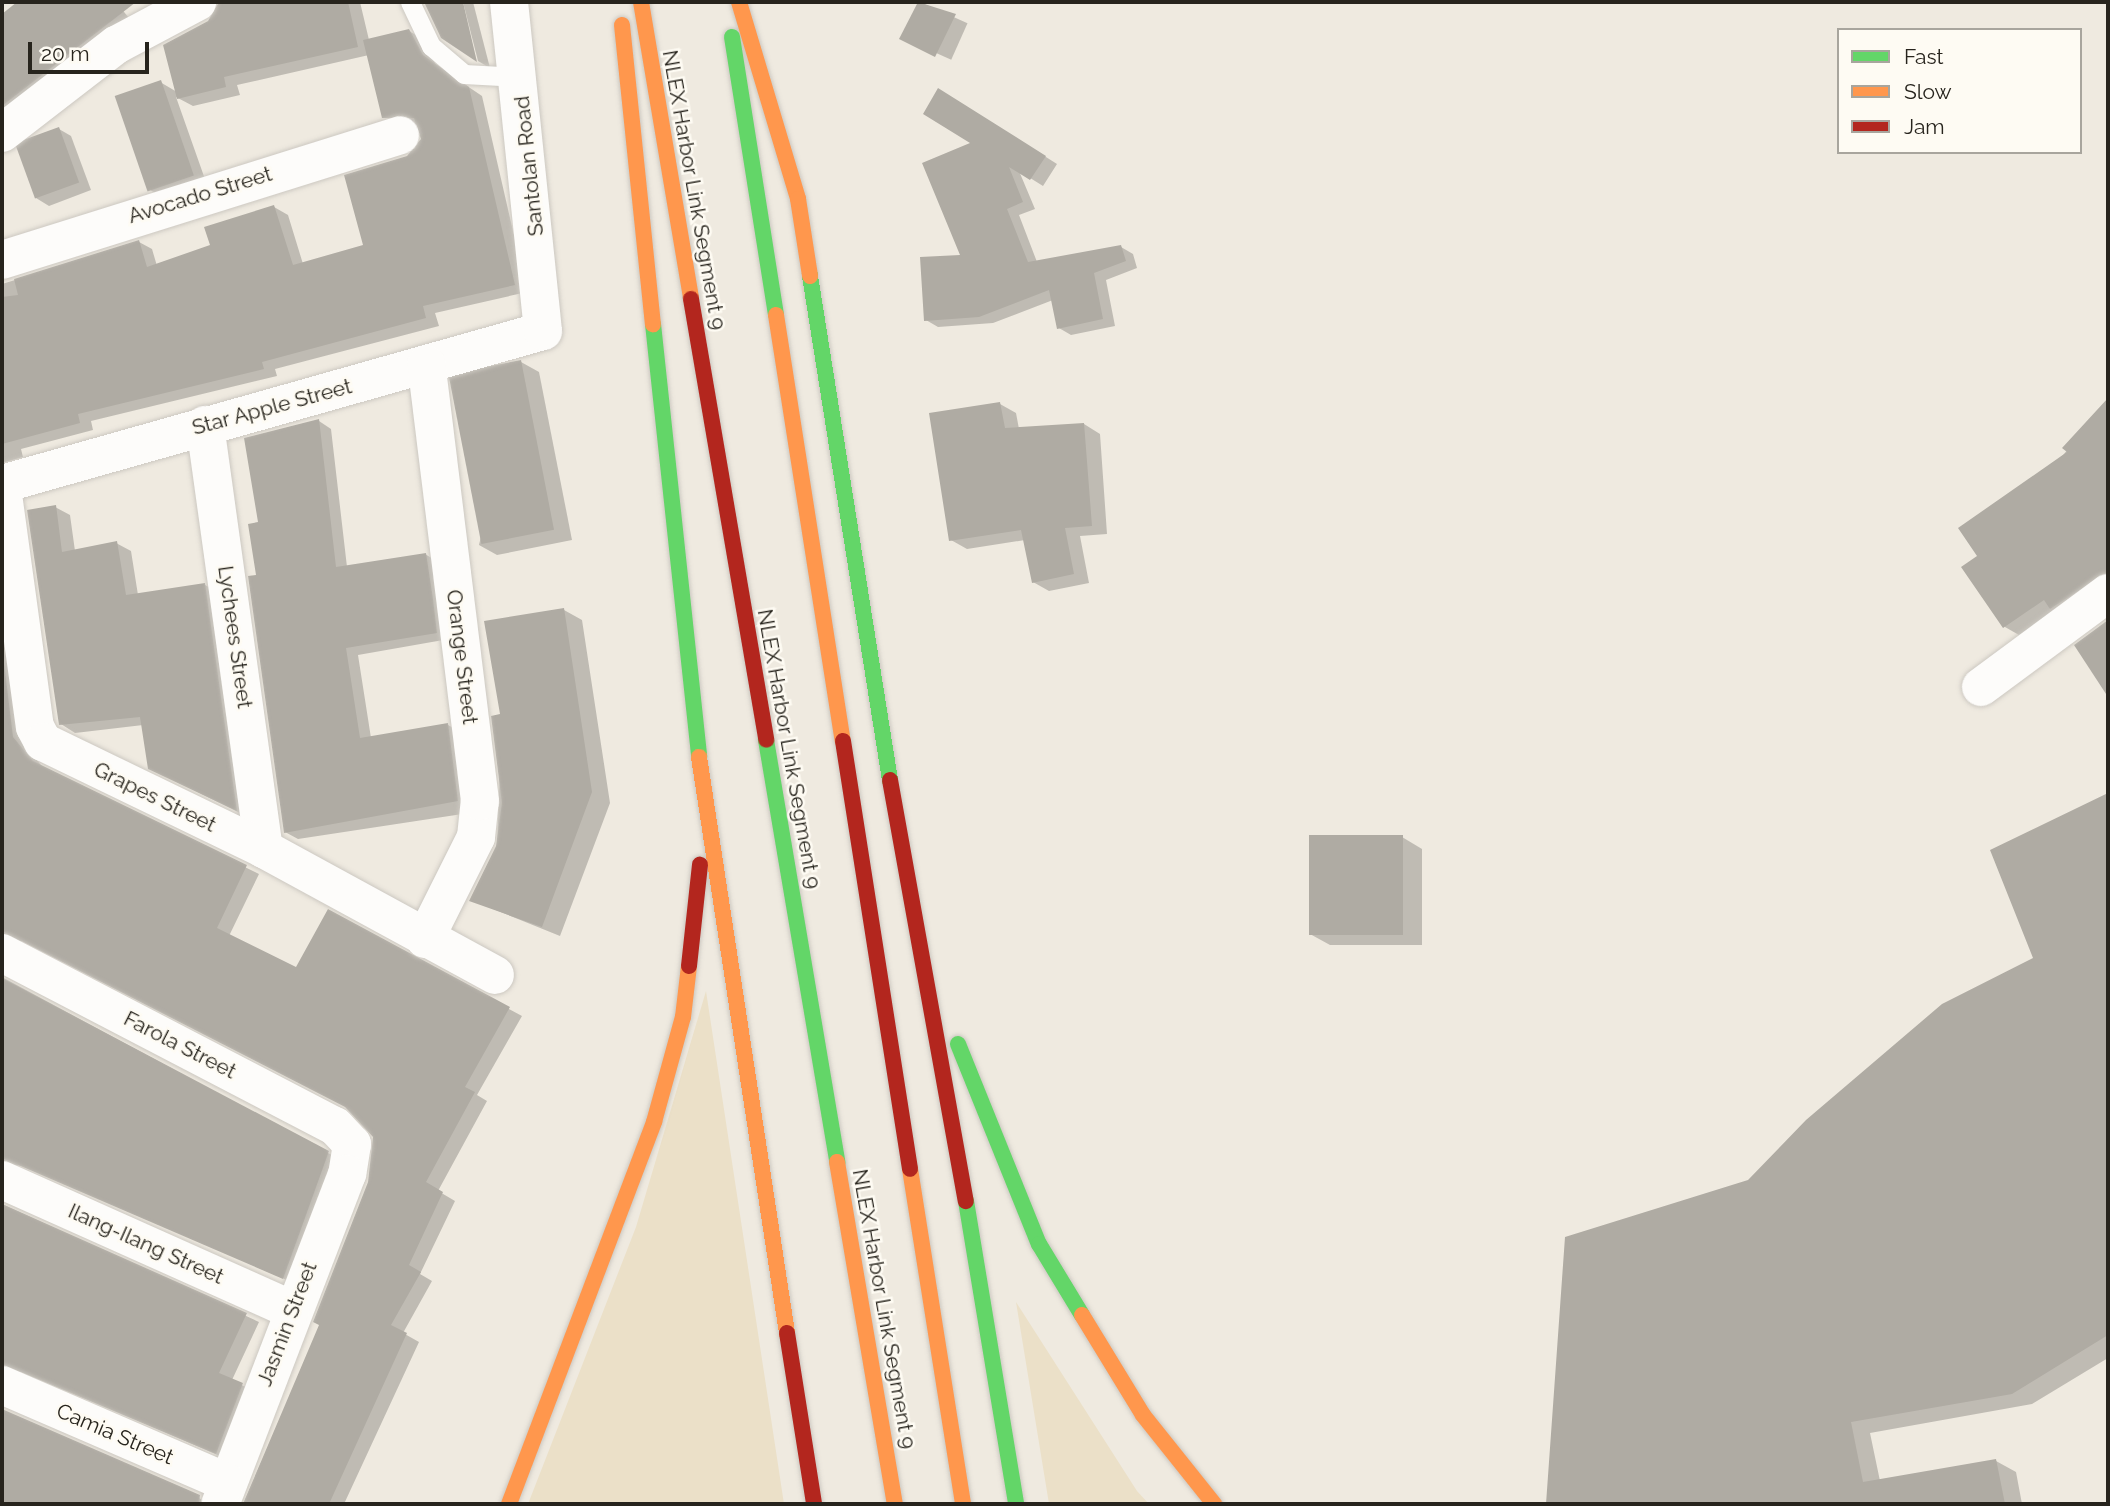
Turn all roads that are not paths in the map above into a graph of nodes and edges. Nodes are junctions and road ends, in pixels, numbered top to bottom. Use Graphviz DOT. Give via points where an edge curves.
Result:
graph roads {
  1 [pos="197,2"];
  2 [pos="410,2"];
  3 [pos="509,2"];
  4 [pos="620,2"];
  5 [pos="641,2"];
  6 [pos="726,2"];
  7 [pos="739,2"];
  8 [pos="519,77"];
  9 [pos="2,134"];
  10 [pos="400,135"];
  11 [pos="2,260"];
  12 [pos="542,331"];
  13 [pos="426,365"];
  14 [pos="205,425"];
  15 [pos="2,486"];
  16 [pos="2108,593"];
  17 [pos="1981,687"];
  18 [pos="705,818"];
  19 [pos="264,849"];
  20 [pos="425,939"];
  21 [pos="2,953"];
  22 [pos="926,955"];
  23 [pos="495,975"];
  24 [pos="352,1144"];
  25 [pos="2,1180"];
  26 [pos="291,1309"];
  27 [pos="2,1385"];
  28 [pos="224,1493"];
  29 [pos="509,1504"];
  30 [pos="814,1504"];
  31 [pos="895,1504"];
  32 [pos="963,1504"];
  33 [pos="1016,1504"];
  34 [pos="1214,1504"];
  1 -- 9 [label="street" via="116,46"];
  2 -- 8 [label="lane" via="431,46 464,74"];
  3 -- 8 [label="street, Santolan Road"];
  4 -- 18 [label="highway"];
  5 -- 31 [label="highway, NLEX Harbor Link Segment 9"];
  6 -- 32 [label="highway"];
  7 -- 22 [label="highway" via="799,199 898,830"];
  8 -- 12 [label="street, Santolan Road"];
  10 -- 11 [label="street, Avocado Street"];
  12 -- 13 [label="street, Star Apple Street"];
  13 -- 14 [label="street, Star Apple Street"];
  13 -- 20 [label="street, Orange Street" via="480,801 476,837"];
  14 -- 15 [label="street, Star Apple Street"];
  14 -- 19 [label="street, Lychees Street"];
  15 -- 19 [label="street, Grapes Street" via="35,727 43,742"];
  16 -- 17 [label="street"];
  18 -- 29 [label="highway" via="683,1017 654,1122"];
  18 -- 30 [label="highway"];
  19 -- 20 [label="street, Grapes Street"];
  20 -- 23 [label="street, Grapes Street"];
  21 -- 24 [label="street, Farola Street" via="335,1126"];
  22 -- 33 [label="highway"];
  22 -- 34 [label="highway" via="1039,1244 1143,1415"];
  24 -- 26 [label="street, Jasmin Street" via="347,1174"];
  25 -- 26 [label="street, Ilang-Ilang Street"];
  26 -- 28 [label="street, Jasmin Street"];
  27 -- 28 [label="street, Camia Street"];
}
